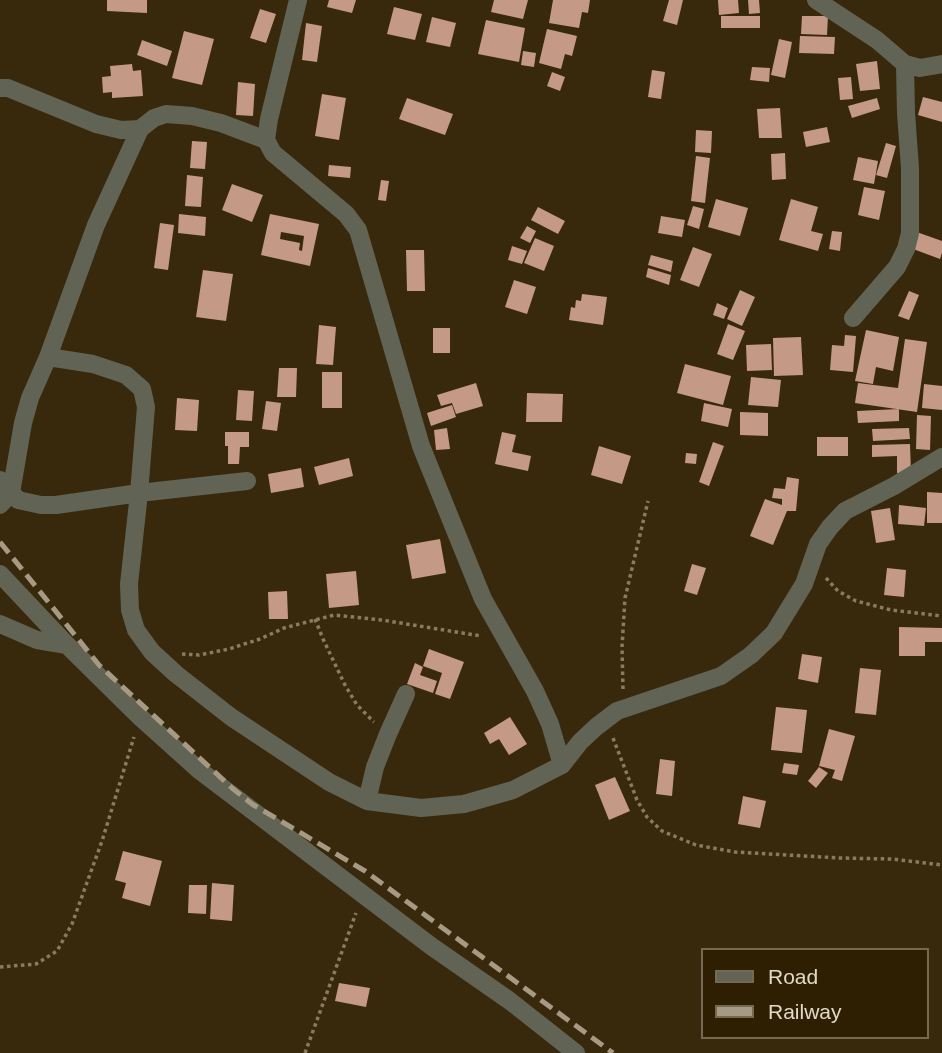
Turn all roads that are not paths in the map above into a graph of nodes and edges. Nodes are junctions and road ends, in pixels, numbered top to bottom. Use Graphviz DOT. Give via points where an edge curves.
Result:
graph roads {
  1 [pos="298,0"];
  2 [pos="816,0"];
  3 [pos="905,64"];
  4 [pos="942,64"];
  5 [pos="0,88"];
  6 [pos="140,129"];
  7 [pos="266,140"];
  8 [pos="853,318"];
  9 [pos="48,357"];
  10 [pos="942,457"];
  11 [pos="247,481"];
  12 [pos="4,493"];
  13 [pos="139,493"];
  14 [pos="0,574"];
  15 [pos="0,625"];
  16 [pos="67,645"];
  17 [pos="406,694"];
  18 [pos="562,765"];
  19 [pos="367,802"];
  20 [pos="576,1053"];
  1 -- 7 [label="street"];
  2 -- 3 [label="street"];
  3 -- 4 [label="street" via="920,68"];
  3 -- 8 [label="street" via="910,233 897,267"];
  5 -- 6 [label="street" via="96,124"];
  6 -- 7 [label="street" via="166,114 192,116"];
  6 -- 9 [label="street" via="96,226"];
  7 -- 18 [label="street" via="272,153 346,214 358,230 421,446 478,587 550,724"];
  9 -- 12 [label="street" via="30,398"];
  9 -- 13 [label="street" via="126,375 142,389 146,407"];
  10 -- 18 [label="street" via="845,511 817,544 804,584 774,633 751,655 721,676 611,715"];
  11 -- 13 [label="street"];
  12 -- 13 [label="street" via="41,505"];
  13 -- 19 [label="street" via="130,610 136,630 152,652 231,717"];
  14 -- 16 [label="street"];
  15 -- 16 [label="street" via="37,640"];
  16 -- 20 [label="street" via="199,771"];
  17 -- 19 [label="street"];
  18 -- 19 [label="street" via="513,790 464,804 421,808"];
}
